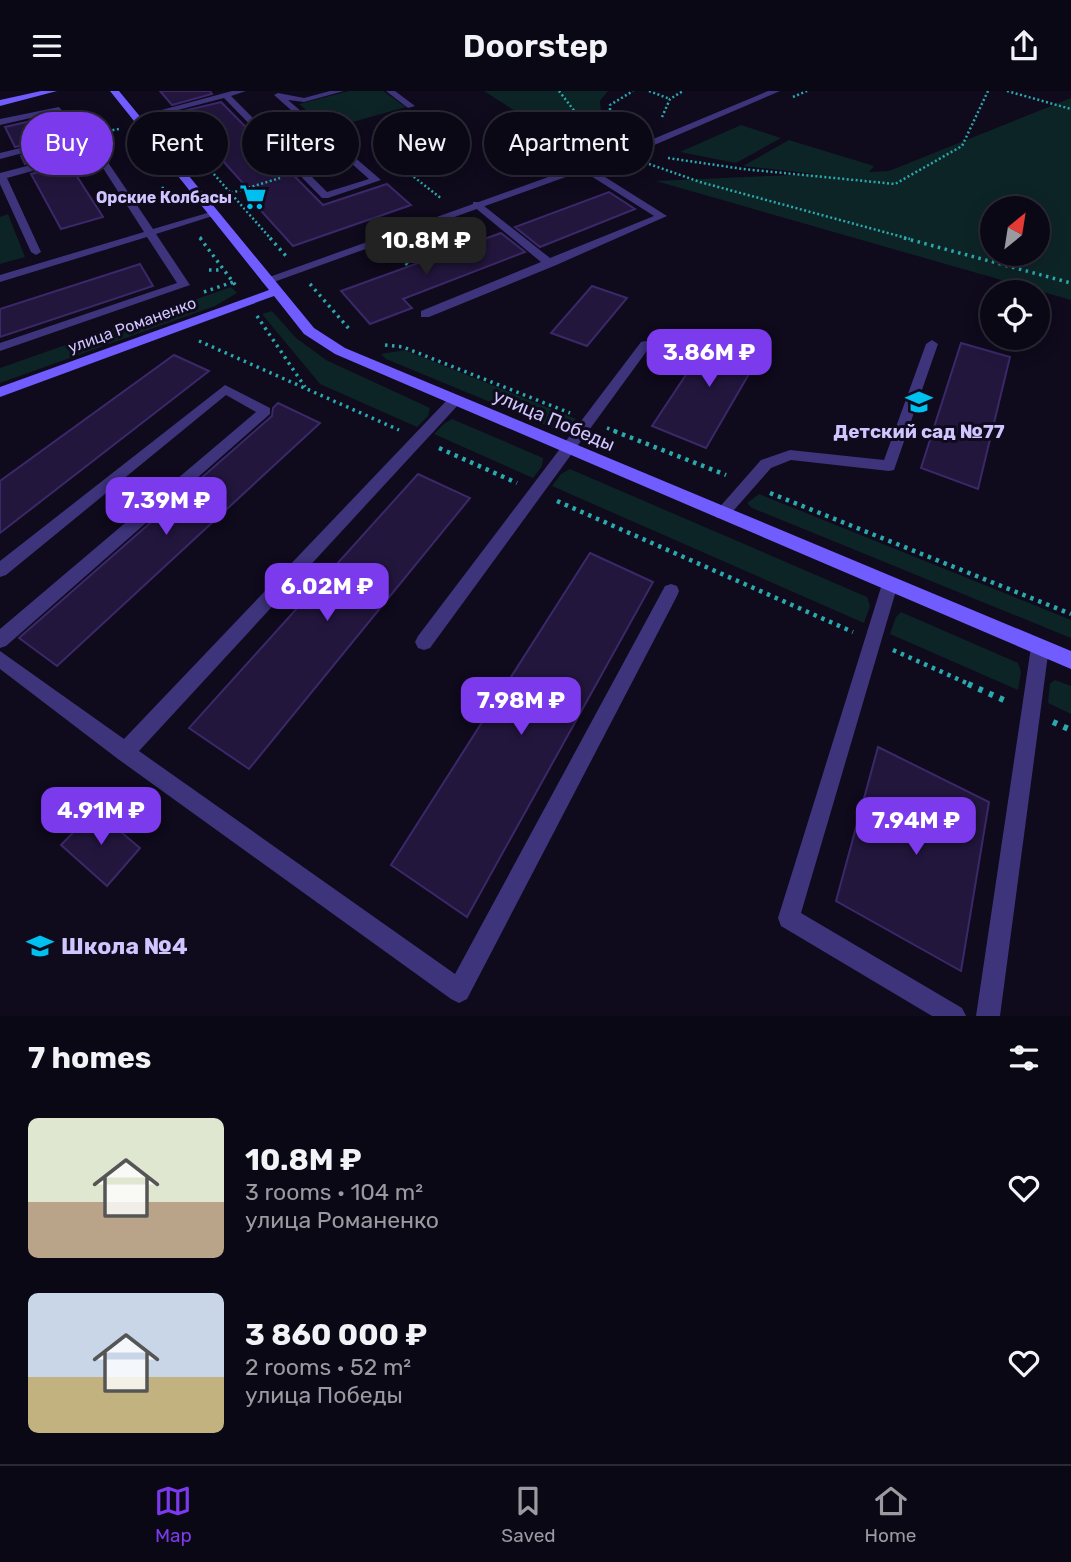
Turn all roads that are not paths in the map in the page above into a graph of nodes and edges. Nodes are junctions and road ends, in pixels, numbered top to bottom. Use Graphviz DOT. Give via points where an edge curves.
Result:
graph roads {
  1 [pos="53,91"];
  2 [pos="114,91"];
  3 [pos="191,91"];
  4 [pos="242,91"];
  5 [pos="340,91"];
  6 [pos="390,91"];
  7 [pos="776,91"];
  8 [pos="276,93"];
  9 [pos="225,95"];
  10 [pos="0,103"];
  11 [pos="411,106"];
  12 [pos="131,112"];
  13 [pos="160,112"];
  14 [pos="0,122"];
  15 [pos="653,142"];
  16 [pos="0,156"];
  17 [pos="182,175"];
  18 [pos="560,175"];
  19 [pos="603,175"];
  20 [pos="1,177"];
  21 [pos="477,204"];
  22 [pos="214,214"];
  23 [pos="150,233"];
  24 [pos="36,252"];
  25 [pos="550,264"];
  26 [pos="0,279"];
  27 [pos="272,286"];
  28 [pos="425,314"];
  29 [pos="932,344"];
  30 [pos="645,345"];
  31 [pos="0,347"];
  32 [pos="0,392"];
  33 [pos="454,401"];
  34 [pos="568,449"];
  35 [pos="722,514"];
  36 [pos="0,570"];
  37 [pos="890,585"];
  38 [pos="671,591"];
  39 [pos="0,640"];
  40 [pos="424,642"];
  41 [pos="1040,647"];
  42 [pos="0,659"];
  43 [pos="1071,660"];
  44 [pos="125,751"];
  45 [pos="954,1016"];
  46 [pos="988,1016"];
  1 -- 10 [label="main road"];
  2 -- 12 [label="main road, улица Победы"];
  3 -- 13 [label="lane" via="197,97 158,107"];
  4 -- 9 [label="lane"];
  5 -- 8 [label="lane" via="304,100"];
  6 -- 11 [label="lane"];
  7 -- 15 [label="street, улица Романенко"];
  8 -- 9 [label="lane" via="376,180 325,196"];
  9 -- 13 [label="lane"];
  14 -- 16 [label="lane" via="59,109 78,136"];
  17 -- 22 [label="main road, улица Победы"];
  18 -- 21 [label="street, улица Романенко"];
  19 -- 25 [label="lane" via="662,216"];
  20 -- 23 [label="lane" via="96,151"];
  20 -- 24 [label="lane"];
  21 -- 25 [label="lane"];
  21 -- 27 [label="street, улица Романенко" via="297,269"];
  22 -- 23 [label="lane"];
  22 -- 27 [label="main road, улица Победы"];
  23 -- 26 [label="lane"];
  23 -- 31 [label="lane" via="184,285"];
  25 -- 28 [label="lane"];
  27 -- 32 [label="main road, улица Романенко" via="247,302"];
  27 -- 33 [label="main road, улица Победы" via="309,331 340,351"];
  29 -- 35 [label="lane" via="889,466 790,455 766,464"];
  30 -- 34 [label="lane"];
  33 -- 34 [label="main road, улица Победы"];
  33 -- 44 [label="lane"];
  34 -- 35 [label="main road, улица Победы"];
  34 -- 40 [label="lane"];
  35 -- 37 [label="main road, улица Победы"];
  36 -- 39 [label="lane" via="225,389 265,411"];
  37 -- 41 [label="main road, улица Победы"];
  37 -- 45 [label="lane" via="789,918"];
  38 -- 44 [label="lane" via="459,991"];
  41 -- 43 [label="main road, улица Победы"];
  41 -- 46 [label="lane"];
  42 -- 44 [label="lane"];
}
